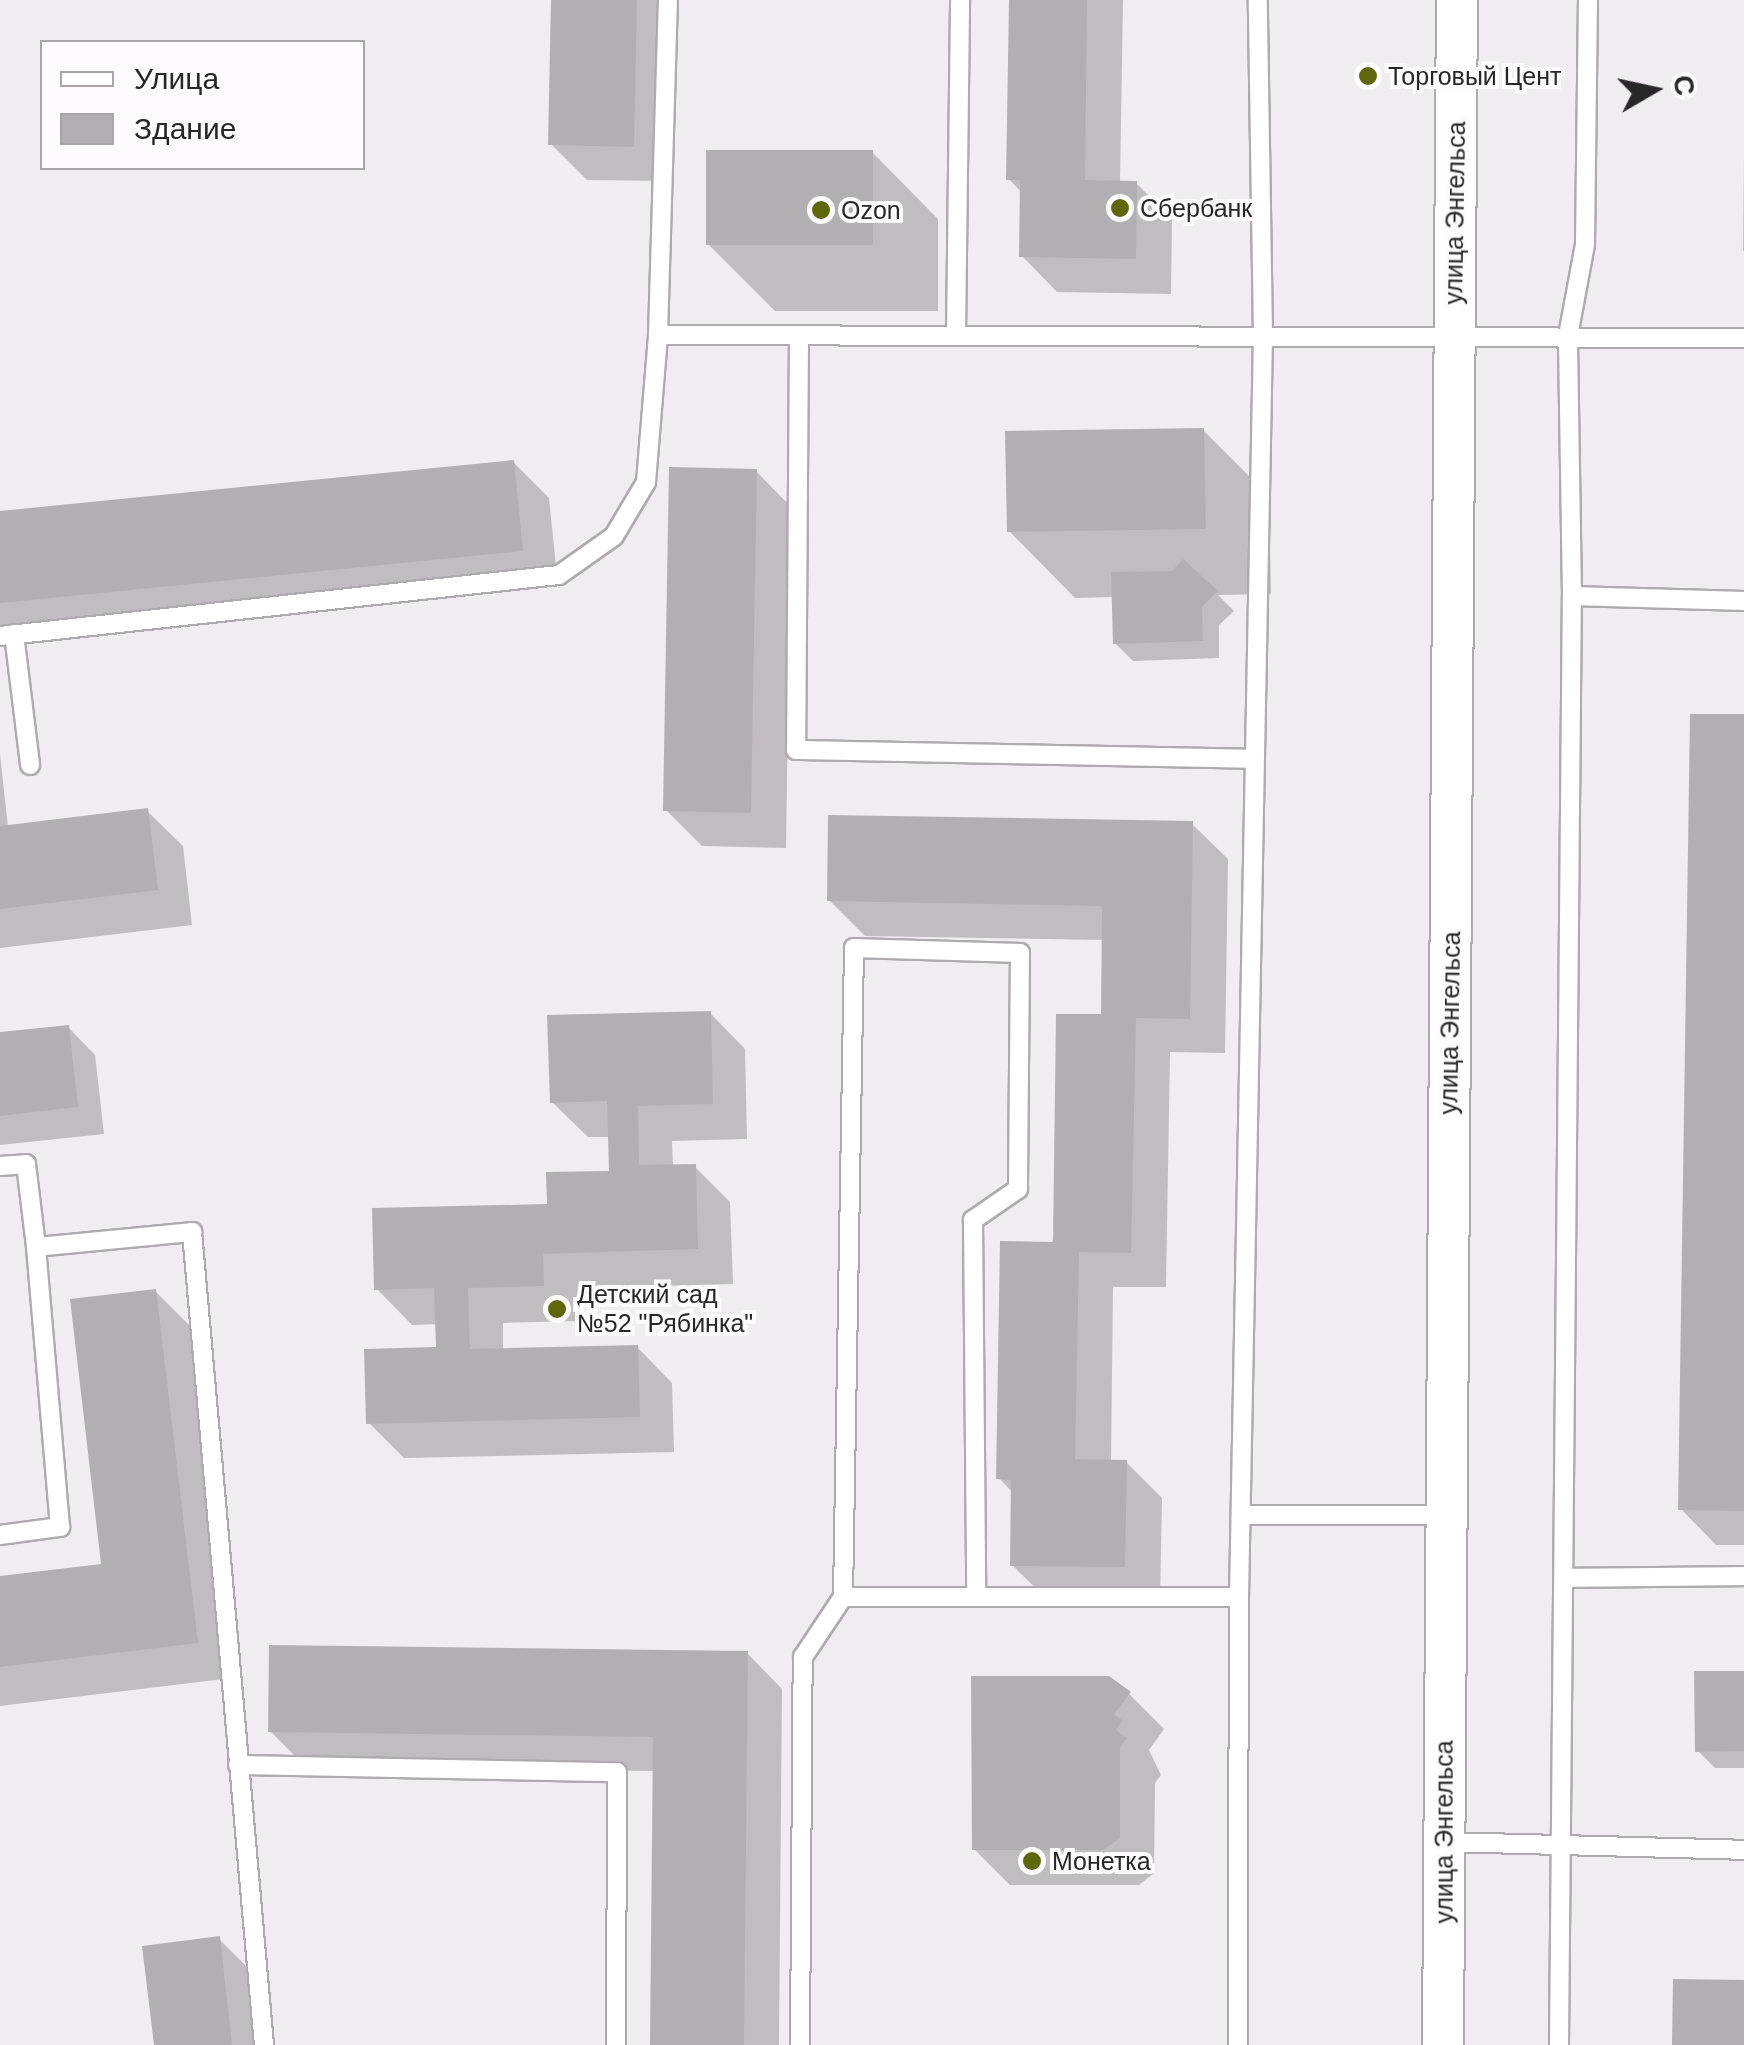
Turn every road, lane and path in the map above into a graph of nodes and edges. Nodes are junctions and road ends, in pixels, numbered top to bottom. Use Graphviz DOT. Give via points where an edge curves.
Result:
graph roads {
  1 [pos="668,0"];
  2 [pos="960,0"];
  3 [pos="1258,0"];
  4 [pos="1457,0"];
  5 [pos="1588,0"];
  6 [pos="658,335"];
  7 [pos="799,335"];
  8 [pos="956,335"];
  9 [pos="1263,335"];
  10 [pos="1568,336"];
  11 [pos="1454,338"];
  12 [pos="1744,338"];
  13 [pos="1572,596"];
  14 [pos="1744,601"];
  15 [pos="7,635"];
  16 [pos="1254,759"];
  17 [pos="30,765"];
  18 [pos="0,1166"];
  19 [pos="36,1247"];
  20 [pos="1442,1515"];
  21 [pos="1243,1516"];
  22 [pos="0,1535"];
  23 [pos="1744,1576"];
  24 [pos="1564,1578"];
  25 [pos="843,1597"];
  26 [pos="976,1597"];
  27 [pos="1239,1597"];
  28 [pos="238,1765"];
  29 [pos="1445,1842"];
  30 [pos="1560,1843"];
  31 [pos="1744,1850"];
  32 [pos="264,2045"];
  33 [pos="616,2045"];
  34 [pos="800,2045"];
  35 [pos="1238,2045"];
  36 [pos="1444,2045"];
  37 [pos="1559,2045"];
  1 -- 6 [label="lane"];
  2 -- 8 [label="lane"];
  3 -- 9 [label="lane"];
  4 -- 11 [label="street, улица Энгельса"];
  5 -- 10 [label="lane" via="1585,244"];
  6 -- 7 [label="lane"];
  6 -- 15 [label="lane" via="646,482 614,536 559,574"];
  7 -- 8 [label="lane"];
  7 -- 16 [label="lane" via="796,750"];
  8 -- 9 [label="lane"];
  9 -- 11 [label="lane"];
  9 -- 16 [label="lane"];
  10 -- 11 [label="lane"];
  10 -- 12 [label="lane"];
  10 -- 13 [label="lane"];
  11 -- 20 [label="street, улица Энгельса"];
  13 -- 14 [label="lane"];
  13 -- 24 [label="lane"];
  15 -- 17 [label="lane"];
  16 -- 21 [label="lane"];
  18 -- 19 [label="lane" via="26,1164"];
  19 -- 22 [label="lane" via="60,1527"];
  19 -- 28 [label="lane" via="192,1232"];
  20 -- 21 [label="lane"];
  20 -- 29 [label="street, улица Энгельса"];
  21 -- 27 [label="lane"];
  23 -- 24 [label="lane"];
  24 -- 30 [label="lane"];
  25 -- 26 [label="lane"];
  25 -- 26 [label="lane" via="854,948 1020,953 1018,1189 973,1220"];
  25 -- 34 [label="lane" via="803,1657"];
  26 -- 27 [label="lane"];
  27 -- 35 [label="lane"];
  28 -- 32 [label="lane"];
  28 -- 33 [label="lane" via="617,1772"];
  29 -- 30 [label="lane"];
  29 -- 36 [label="street, улица Энгельса"];
  30 -- 31 [label="lane"];
  30 -- 37 [label="lane"];
}
